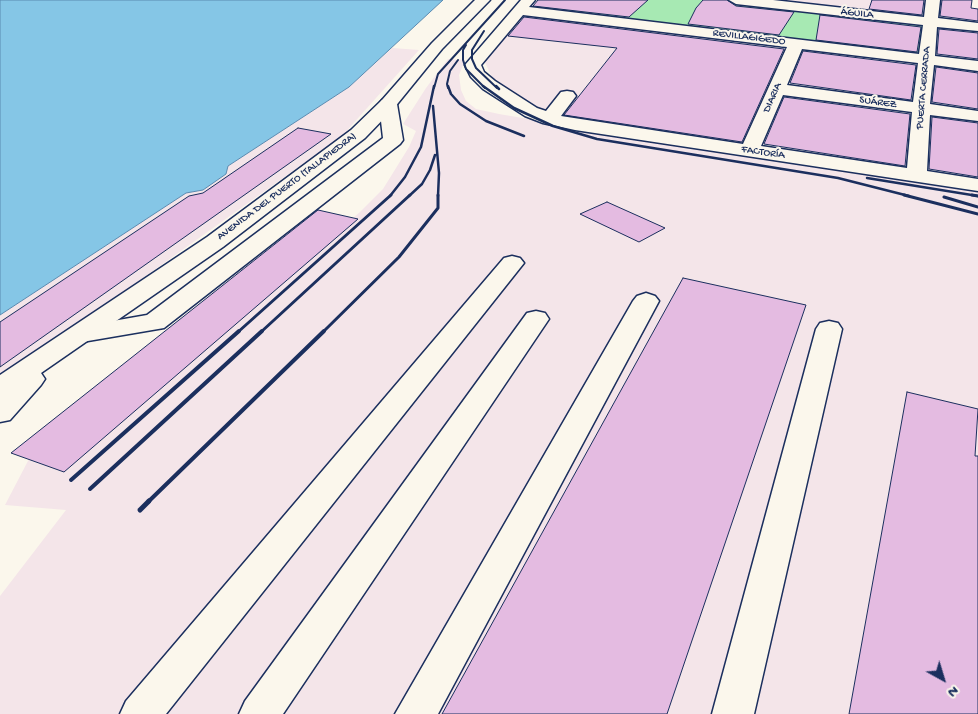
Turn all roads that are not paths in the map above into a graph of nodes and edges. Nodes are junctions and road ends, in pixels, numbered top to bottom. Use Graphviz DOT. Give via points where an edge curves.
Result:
graph roads {
  1 [pos="484,0"];
  2 [pos="736,0"];
  3 [pos="933,0"];
  4 [pos="523,5"];
  5 [pos="930,22"];
  6 [pos="978,27"];
  7 [pos="797,43"];
  8 [pos="926,60"];
  9 [pos="978,66"];
  10 [pos="778,89"];
  11 [pos="567,96"];
  12 [pos="388,104"];
  13 [pos="921,109"];
  14 [pos="978,116"];
  15 [pos="549,119"];
  16 [pos="749,151"];
  17 [pos="917,176"];
  18 [pos="978,185"];
  19 [pos="512,263"];
  20 [pos="646,301"];
  21 [pos="536,319"];
  22 [pos="829,329"];
  23 [pos="74,340"];
  24 [pos="0,388"];
  25 [pos="0,413"];
  26 [pos="141,714"];
  27 [pos="260,714"];
  28 [pos="416,714"];
  29 [pos="733,714"];
  1 -- 12 [label="street, AVENIDA DEL PUERTO (TALLAPIEDRA)" via="437,46"];
  2 -- 5 [label="street, ÁGUILA"];
  3 -- 5 [label="street, PUERTA CERRADA"];
  4 -- 7 [label="street, REVILLAGIGEDO"];
  4 -- 15 [label="street, FACTORÍA" via="473,65 477,74 497,91"];
  5 -- 6 [label="street, ÁGUILA"];
  5 -- 8 [label="street, PUERTA CERRADA"];
  7 -- 8 [label="street, REVILLAGIGEDO"];
  7 -- 10 [label="street, DIARIA"];
  8 -- 9 [label="street, REVILLAGIGEDO"];
  8 -- 13 [label="street, PUERTA CERRADA"];
  10 -- 13 [label="street, SUÁREZ"];
  10 -- 16 [label="street, DIARIA"];
  11 -- 15 [label="street"];
  12 -- 23 [label="street, AVENIDA DEL PUERTO (TALLAPIEDRA)" via="358,134 319,165"];
  12 -- 23 [label="street" via="393,140 155,322"];
  13 -- 14 [label="street, SUÁREZ"];
  13 -- 17 [label="street, PUERTA CERRADA"];
  15 -- 16 [label="street, FACTORÍA"];
  16 -- 17 [label="street, FACTORÍA"];
  17 -- 18 [label="street, FACTORÍA"];
  19 -- 26 [label="street"];
  20 -- 28 [label="street"];
  21 -- 27 [label="street"];
  22 -- 29 [label="street"];
  23 -- 24 [label="street"];
  23 -- 25 [label="street"];
}
